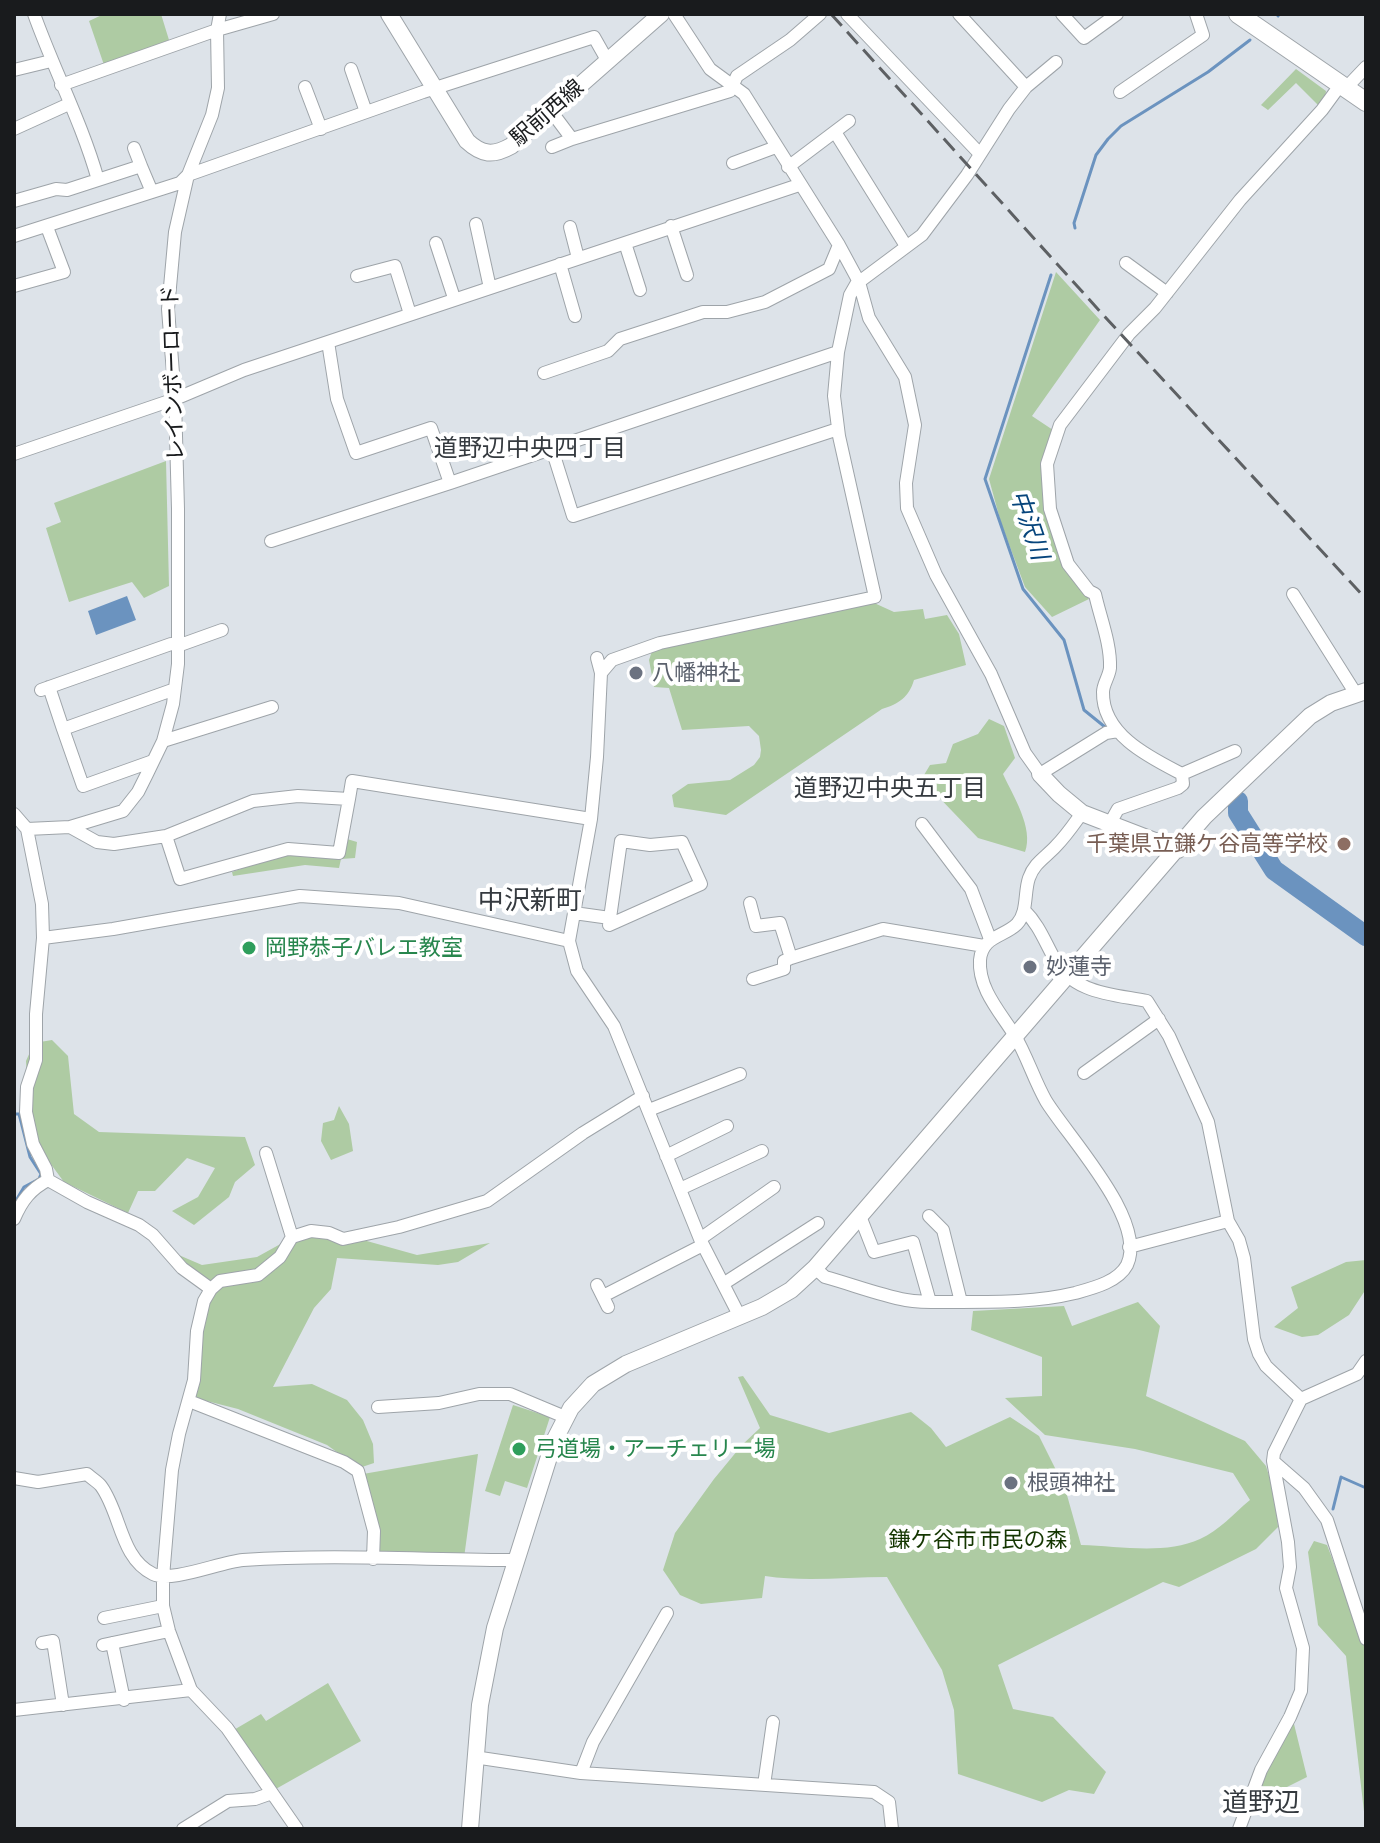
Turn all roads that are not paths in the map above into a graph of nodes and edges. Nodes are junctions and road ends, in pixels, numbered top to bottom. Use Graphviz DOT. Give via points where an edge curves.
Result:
graph roads {
  1 [pos="34,14"];
  2 [pos="220,14"];
  3 [pos="273,14"];
  4 [pos="389,14"];
  5 [pos="661,14"];
  6 [pos="674,14"];
  7 [pos="820,14"];
  8 [pos="847,14"];
  9 [pos="959,14"];
  10 [pos="1062,14"];
  11 [pos="1117,14"];
  12 [pos="1196,14"];
  13 [pos="1238,14"];
  14 [pos="217,30"];
  15 [pos="607,60"];
  16 [pos="51,61"];
  17 [pos="1056,62"];
  18 [pos="1366,67"];
  19 [pos="351,69"];
  20 [pos="14,70"];
  21 [pos="61,85"];
  22 [pos="732,86"];
  23 [pos="1343,86"];
  24 [pos="305,87"];
  25 [pos="1026,87"];
  26 [pos="433,88"];
  27 [pos="1120,92"];
  28 [pos="1366,102"];
  29 [pos="69,104"];
  30 [pos="551,111"];
  31 [pos="366,112"];
  32 [pos="849,121"];
  33 [pos="14,129"];
  34 [pos="321,129"];
  35 [pos="835,132"];
  36 [pos="572,139"];
  37 [pos="552,147"];
  38 [pos="776,147"];
  39 [pos="134,148"];
  40 [pos="980,154"];
  41 [pos="733,163"];
  42 [pos="141,166"];
  43 [pos="788,167"];
  44 [pos="188,175"];
  45 [pos="98,180"];
  46 [pos="799,185"];
  47 [pos="152,192"];
  48 [pos="14,201"];
  49 [pos="476,224"];
  50 [pos="671,226"];
  51 [pos="47,227"];
  52 [pos="570,227"];
  53 [pos="14,236"];
  54 [pos="436,243"];
  55 [pos="625,243"];
  56 [pos="839,245"];
  57 [pos="906,246"];
  58 [pos="578,258"];
  59 [pos="1126,263"];
  60 [pos="560,264"];
  61 [pos="687,275"];
  62 [pos="357,276"];
  63 [pos="858,281"];
  64 [pos="14,286"];
  65 [pos="490,288"];
  66 [pos="640,290"];
  67 [pos="1167,293"];
  68 [pos="454,298"];
  69 [pos="410,314"];
  70 [pos="575,316"];
  71 [pos="328,342"];
  72 [pos="838,352"];
  73 [pos="544,373"];
  74 [pos="175,399"];
  75 [pos="838,429"];
  76 [pos="552,449"];
  77 [pos="14,454"];
  78 [pos="450,483"];
  79 [pos="271,541"];
  80 [pos="1293,594"];
  81 [pos="222,630"];
  82 [pos="178,644"];
  83 [pos="597,658"];
  84 [pos="601,673"];
  85 [pos="175,689"];
  86 [pos="1361,692"];
  87 [pos="268,712"];
  88 [pos="63,729"];
  89 [pos="1118,731"];
  90 [pos="163,741"];
  91 [pos="1235,751"];
  92 [pos="153,761"];
  93 [pos="1040,774"];
  94 [pos="1182,774"];
  95 [pos="349,799"];
  96 [pos="1082,813"];
  97 [pos="14,814"];
  98 [pos="591,819"];
  99 [pos="922,824"];
  100 [pos="1109,825"];
  101 [pos="70,827"];
  102 [pos="27,829"];
  103 [pos="166,836"];
  104 [pos="1178,850"];
  105 [pos="750,903"];
  106 [pos="1024,910"];
  107 [pos="574,913"];
  108 [pos="610,918"];
  109 [pos="43,938"];
  110 [pos="569,941"];
  111 [pos="987,943"];
  112 [pos="791,958"];
  113 [pos="1068,975"];
  114 [pos="753,979"];
  115 [pos="1159,1019"];
  116 [pos="1015,1036"];
  117 [pos="1084,1073"];
  118 [pos="740,1074"];
  119 [pos="643,1096"];
  120 [pos="649,1110"];
  121 [pos="727,1126"];
  122 [pos="762,1151"];
  123 [pos="266,1153"];
  124 [pos="666,1156"];
  125 [pos="48,1180"];
  126 [pos="774,1187"];
  127 [pos="680,1189"];
  128 [pos="860,1216"];
  129 [pos="929,1216"];
  130 [pos="14,1219"];
  131 [pos="1228,1221"];
  132 [pos="818,1223"];
  133 [pos="292,1237"];
  134 [pos="702,1242"];
  135 [pos="1129,1247"];
  136 [pos="815,1268"];
  137 [pos="723,1284"];
  138 [pos="211,1289"];
  139 [pos="603,1296"];
  140 [pos="930,1302"];
  141 [pos="961,1302"];
  142 [pos="740,1317"];
  143 [pos="1366,1361"];
  144 [pos="1301,1399"];
  145 [pos="189,1401"];
  146 [pos="378,1407"];
  147 [pos="565,1417"];
  148 [pos="1273,1461"];
  149 [pos="14,1478"];
  150 [pos="373,1559"];
  151 [pos="518,1560"];
  152 [pos="163,1577"];
  153 [pos="163,1606"];
  154 [pos="667,1613"];
  155 [pos="104,1618"];
  156 [pos="169,1631"];
  157 [pos="1366,1639"];
  158 [pos="42,1643"];
  159 [pos="191,1690"];
  160 [pos="124,1700"];
  161 [pos="63,1705"];
  162 [pos="14,1710"];
  163 [pos="773,1722"];
  164 [pos="474,1757"];
  165 [pos="581,1773"];
  166 [pos="764,1785"];
  167 [pos="272,1793"];
  168 [pos="183,1829"];
  169 [pos="297,1829"];
  170 [pos="470,1829"];
  171 [pos="892,1829"];
  172 [pos="1239,1829"];
  1 -- 16 [label="street"];
  2 -- 14 [label="street, レインボーロード"];
  3 -- 14 [label="street"];
  4 -- 26 [label="street, 駅前西線"];
  5 -- 15 [label="street, 駅前西線"];
  6 -- 22 [label="street" via="710,69"];
  7 -- 22 [label="street" via="737,76"];
  8 -- 40 [label="street"];
  9 -- 25 [label="street"];
  10 -- 11 [label="street" via="1084,38"];
  12 -- 27 [label="street" via="1203,35"];
  13 -- 23 [label="main road"];
  14 -- 21 [label="street"];
  14 -- 44 [label="street, レインボーロード" via="218,88"];
  15 -- 26 [label="street" via="599,36"];
  15 -- 30 [label="street, 駅前西線"];
  16 -- 20 [label="street"];
  16 -- 21 [label="street"];
  17 -- 25 [label="street"];
  18 -- 23 [label="street"];
  19 -- 31 [label="street"];
  21 -- 29 [label="street"];
  22 -- 36 [label="street" via="730,91"];
  22 -- 38 [label="street" via="744,94"];
  23 -- 28 [label="main road"];
  23 -- 67 [label="street" via="1240,200"];
  24 -- 34 [label="street"];
  25 -- 40 [label="street"];
  26 -- 30 [label="street, 駅前西線" via="479,152 496,154 511,146"];
  26 -- 31 [label="street"];
  29 -- 33 [label="street"];
  29 -- 45 [label="street"];
  30 -- 36 [label="street"];
  31 -- 34 [label="street"];
  32 -- 35 [label="street"];
  34 -- 44 [label="street"];
  35 -- 43 [label="street"];
  35 -- 57 [label="street"];
  36 -- 37 [label="street"];
  38 -- 41 [label="street"];
  38 -- 43 [label="street"];
  39 -- 42 [label="street"];
  40 -- 57 [label="street" via="922,235"];
  42 -- 45 [label="street"];
  42 -- 47 [label="street"];
  43 -- 46 [label="street"];
  44 -- 47 [label="street"];
  44 -- 74 [label="street, レインボーロード" via="175,232 168,309"];
  45 -- 48 [label="street"];
  46 -- 50 [label="street"];
  46 -- 56 [label="street"];
  47 -- 51 [label="street"];
  49 -- 65 [label="street"];
  50 -- 55 [label="street"];
  50 -- 61 [label="street"];
  51 -- 53 [label="street"];
  51 -- 64 [label="street" via="64,272"];
  52 -- 58 [label="street"];
  54 -- 68 [label="street"];
  55 -- 58 [label="street"];
  55 -- 66 [label="street"];
  56 -- 63 [label="street"];
  56 -- 73 [label="street" via="829,269 765,302 703,312 620,339 608,351"];
  57 -- 63 [label="street"];
  58 -- 60 [label="street"];
  59 -- 67 [label="street"];
  60 -- 65 [label="street"];
  60 -- 70 [label="street"];
  62 -- 69 [label="street" via="395,266"];
  63 -- 72 [label="street"];
  63 -- 93 [label="street" via="869,318 905,377 914,412 907,508 936,575"];
  65 -- 68 [label="street"];
  67 -- 89 [label="street" via="1060,425 1047,464 1050,509 1061,552 1095,594 1110,670 1103,690 1105,708"];
  68 -- 69 [label="street"];
  69 -- 71 [label="street"];
  71 -- 74 [label="street"];
  71 -- 78 [label="street" via="337,399 356,453 431,428"];
  72 -- 75 [label="street"];
  72 -- 76 [label="street"];
  74 -- 77 [label="street"];
  74 -- 82 [label="street, レインボーロード"];
  75 -- 76 [label="street" via="573,516"];
  75 -- 84 [label="street" via="875,597 660,643 612,660"];
  76 -- 78 [label="street"];
  78 -- 79 [label="street"];
  80 -- 86 [label="street"];
  81 -- 82 [label="street"];
  82 -- 85 [label="street, レインボーロード"];
  82 -- 88 [label="street" via="45,689"];
  83 -- 84 [label="street"];
  84 -- 98 [label="street"];
  85 -- 88 [label="street"];
  85 -- 90 [label="street, レインボーロード"];
  86 -- 104 [label="street" via="1291,731"];
  87 -- 90 [label="street"];
  88 -- 92 [label="street" via="83,786"];
  89 -- 93 [label="street" via="1106,733"];
  89 -- 94 [label="street" via="1141,752"];
  90 -- 92 [label="street, レインボーロード"];
  91 -- 94 [label="street"];
  92 -- 101 [label="street, レインボーロード" via="123,811"];
  93 -- 96 [label="street"];
  94 -- 100 [label="street" via="1178,788 1118,809"];
  95 -- 98 [label="street" via="352,781"];
  95 -- 103 [label="street" via="253,801"];
  95 -- 103 [label="street" via="339,853 288,849 180,879"];
  96 -- 100 [label="street"];
  96 -- 106 [label="street" via="1034,867"];
  97 -- 102 [label="street"];
  98 -- 107 [label="street"];
  99 -- 111 [label="street" via="971,889"];
  100 -- 104 [label="street"];
  101 -- 102 [label="street"];
  101 -- 103 [label="street" via="97,842 114,844"];
  102 -- 109 [label="street"];
  104 -- 113 [label="street"];
  105 -- 112 [label="street" via="753,927 780,923"];
  106 -- 111 [label="street" via="1015,926"];
  106 -- 113 [label="street"];
  107 -- 108 [label="street"];
  107 -- 110 [label="street"];
  108 -- 108 [label="street" via="621,841 682,842 701,884 609,925"];
  109 -- 110 [label="street" via="300,896 399,903"];
  109 -- 125 [label="street" via="36,1060 26,1112"];
  110 -- 119 [label="street" via="577,971 611,1020"];
  111 -- 112 [label="street" via="883,929"];
  111 -- 116 [label="street" via="980,960 983,982"];
  112 -- 114 [label="street" via="784,961 784,969"];
  113 -- 115 [label="street" via="1098,993 1147,1001"];
  113 -- 116 [label="street"];
  115 -- 117 [label="street"];
  115 -- 131 [label="street" via="1208,1122"];
  116 -- 128 [label="street"];
  116 -- 135 [label="street" via="1047,1102 1116,1202"];
  118 -- 120 [label="street"];
  119 -- 120 [label="street"];
  119 -- 133 [label="street" via="487,1201 343,1239 311,1231"];
  120 -- 124 [label="street"];
  121 -- 124 [label="street"];
  122 -- 127 [label="street"];
  123 -- 133 [label="street"];
  124 -- 127 [label="street"];
  125 -- 130 [label="street" via="34,1188"];
  125 -- 138 [label="street" via="139,1225"];
  126 -- 134 [label="street"];
  127 -- 134 [label="street"];
  128 -- 136 [label="street"];
  128 -- 140 [label="street" via="874,1252 913,1242"];
  129 -- 141 [label="street" via="943,1230"];
  131 -- 135 [label="street"];
  131 -- 144 [label="street" via="1244,1258 1259,1354"];
  132 -- 137 [label="street"];
  133 -- 138 [label="street" via="268,1269 220,1281"];
  134 -- 137 [label="street"];
  134 -- 139 [label="street"];
  135 -- 141 [label="street" via="1126,1266 1117,1277 1092,1288 1048,1299"];
  136 -- 140 [label="street" via="825,1277"];
  136 -- 142 [label="street" via="791,1290"];
  137 -- 142 [label="street"];
  138 -- 145 [label="street" via="197,1331"];
  140 -- 141 [label="street"];
  142 -- 147 [label="street" via="626,1364 593,1384"];
  143 -- 144 [label="street" via="1357,1374"];
  144 -- 148 [label="street"];
  145 -- 150 [label="street" via="358,1471 374,1531"];
  145 -- 152 [label="street" via="172,1470"];
  146 -- 147 [label="street" via="510,1394"];
  147 -- 151 [label="street"];
  148 -- 157 [label="street" via="1304,1488 1327,1520"];
  148 -- 172 [label="street" via="1288,1542 1286,1588 1303,1648 1301,1691 1261,1770"];
  149 -- 152 [label="street" via="38,1482 87,1474 101,1486 141,1567"];
  150 -- 151 [label="street"];
  150 -- 152 [label="street" via="238,1561"];
  151 -- 164 [label="street" via="490,1652"];
  152 -- 153 [label="street"];
  153 -- 155 [label="street"];
  153 -- 156 [label="street"];
  154 -- 165 [label="street" via="593,1742"];
  156 -- 159 [label="street"];
  156 -- 160 [label="street" via="108,1644"];
  158 -- 161 [label="street" via="53,1641"];
  159 -- 160 [label="street"];
  159 -- 167 [label="street" via="227,1728"];
  160 -- 161 [label="street"];
  161 -- 162 [label="street"];
  163 -- 166 [label="street"];
  164 -- 165 [label="street"];
  164 -- 170 [label="street"];
  165 -- 166 [label="street"];
  166 -- 171 [label="street" via="874,1792 889,1802"];
  167 -- 168 [label="street" via="228,1801"];
  167 -- 169 [label="street"];
}
